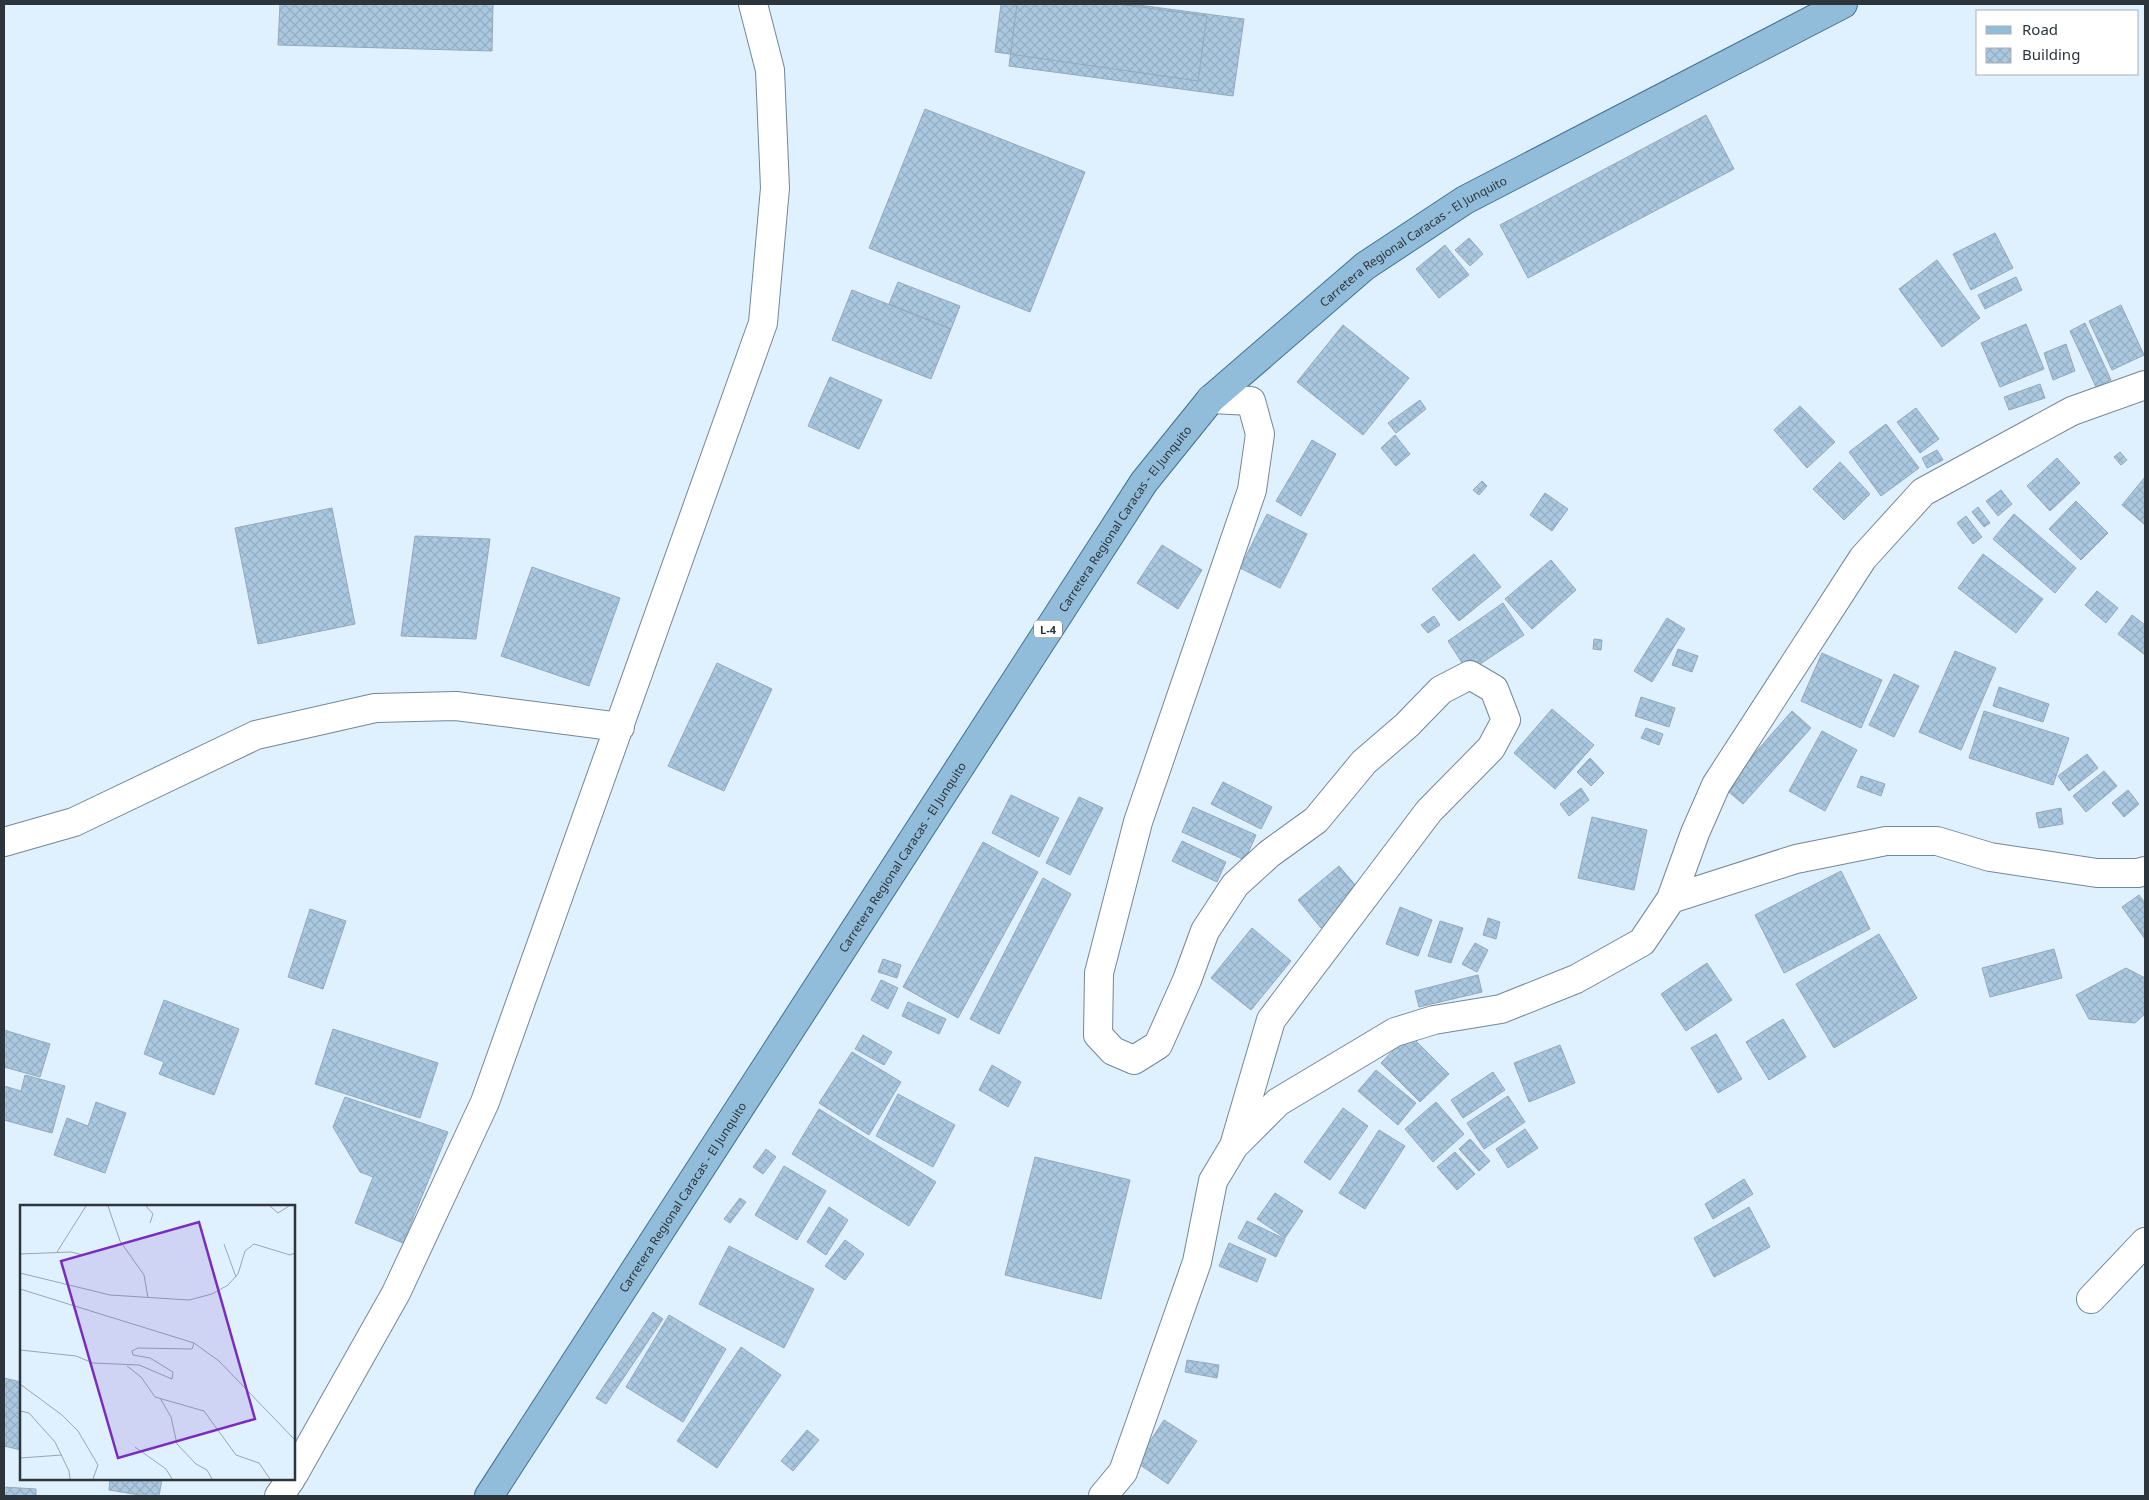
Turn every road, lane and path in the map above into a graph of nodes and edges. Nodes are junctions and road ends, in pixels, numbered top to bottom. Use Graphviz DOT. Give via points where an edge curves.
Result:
graph roads {
  1 [pos="752,4"];
  2 [pos="1843,4"];
  3 [pos="2145,385"];
  4 [pos="1211,399"];
  5 [pos="620,727"];
  6 [pos="4,842"];
  7 [pos="2145,871"];
  8 [pos="1671,899"];
  9 [pos="1234,1146"];
  10 [pos="2145,1242"];
  11 [pos="2090,1299"];
  12 [pos="295,1472"];
  13 [pos="290,1480"];
  14 [pos="279,1496"];
  15 [pos="488,1496"];
  16 [pos="1103,1496"];
  1 -- 5 [label="street" via="770,70 775,188 763,322"];
  2 -- 4 [label="main road, Carretera Regional Caracas - El Junquito / L-4" via="1465,200 1365,266"];
  3 -- 8 [label="street" via="2072,411 1923,492 1863,558 1716,785"];
  4 -- 9 [label="street" via="1250,401 1260,434 1252,490 1138,822 1099,973 1098,1035 1113,1051 1134,1060 1158,1045 1188,980 1205,931 1235,885 1269,854 1316,820 1364,762 1408,725 1441,690 1470,675 1494,688 1506,720 1491,748 1429,811 1271,1020"];
  4 -- 15 [label="main road, Carretera Regional Caracas - El Junquito / L-4" via="1144,482"];
  5 -- 6 [label="street" via="456,706 375,708 256,735 74,822"];
  5 -- 12 [label="street" via="486,1102 396,1293"];
  7 -- 8 [label="street" via="2097,873 1990,857 1937,841 1886,841 1796,859"];
  8 -- 9 [label="street" via="1642,942 1576,979 1501,1009 1434,1020 1395,1032 1278,1102"];
  9 -- 16 [label="street" via="1213,1181 1197,1262 1123,1472"];
  10 -- 11 [label="street"];
  13 -- 14 [label="street"];
}
